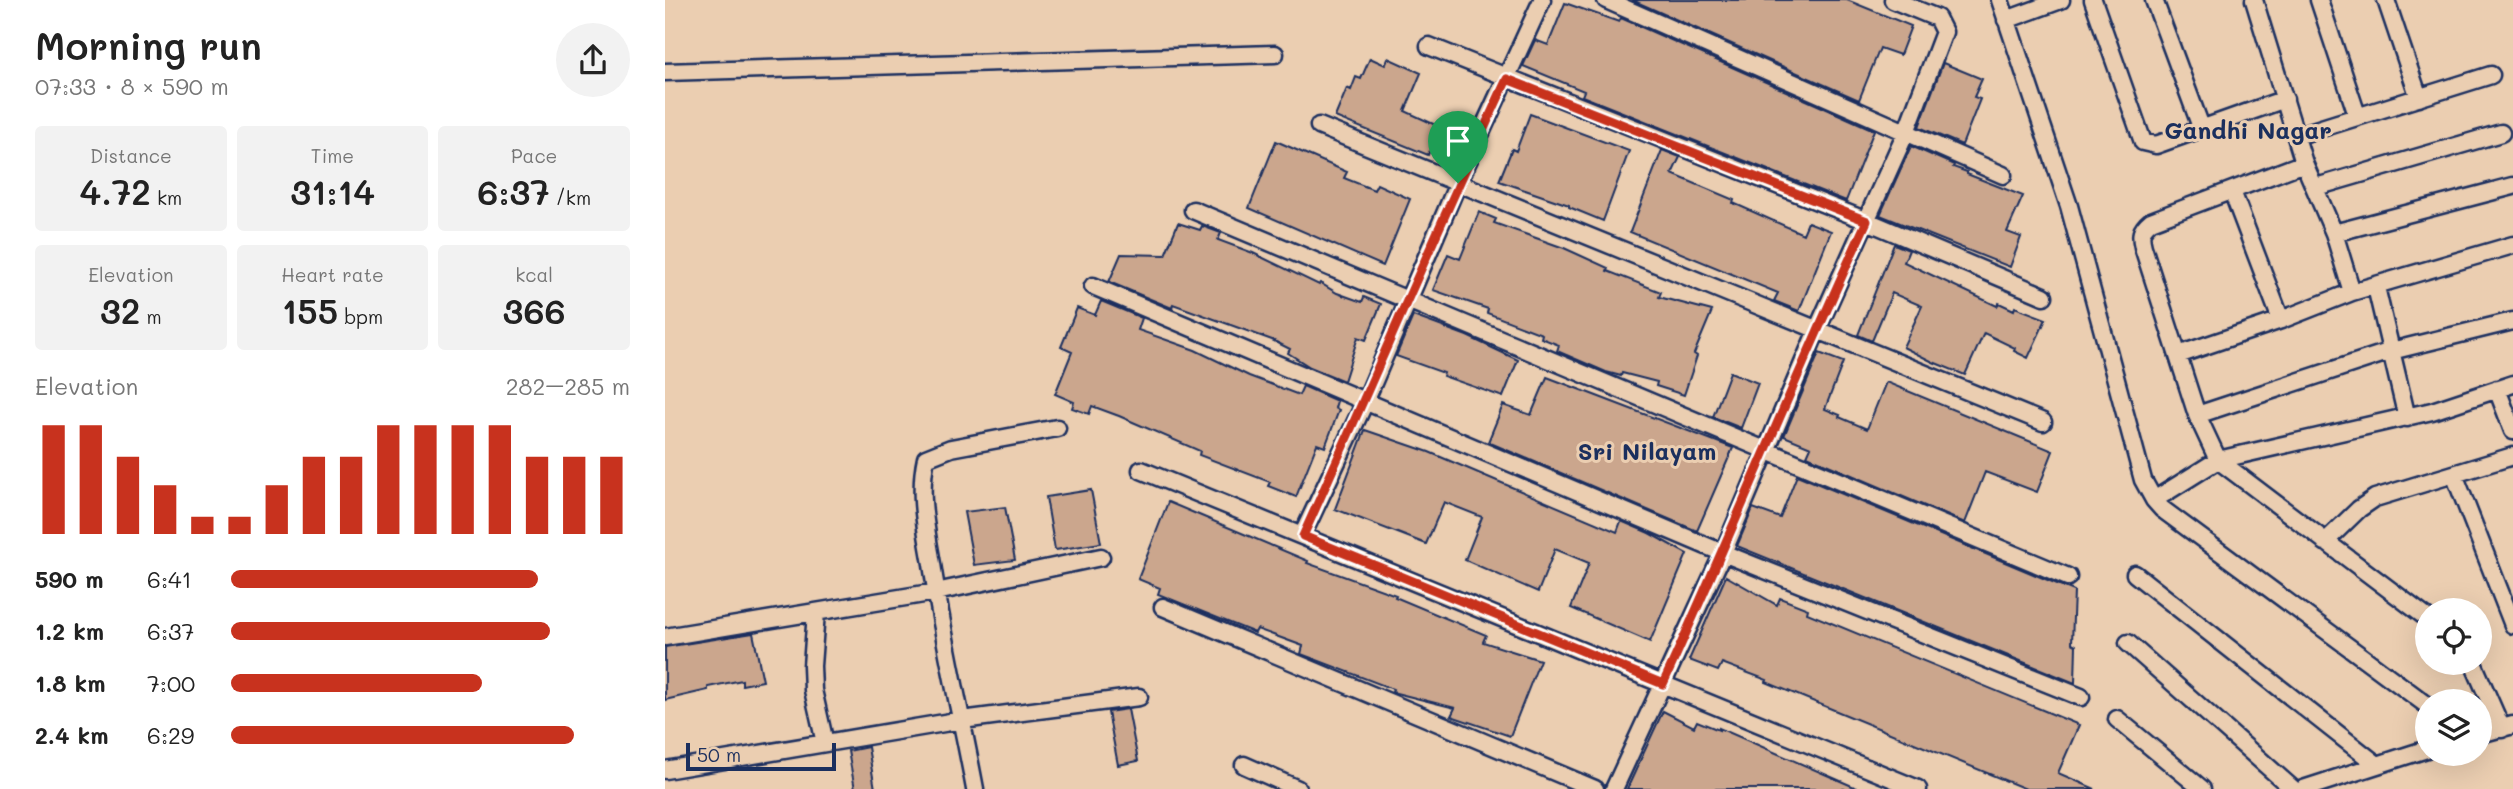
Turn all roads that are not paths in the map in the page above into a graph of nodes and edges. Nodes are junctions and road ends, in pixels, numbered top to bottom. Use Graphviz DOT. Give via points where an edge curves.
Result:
graph roads {
  1 [pos="1542,0"];
  2 [pos="1606,0"];
  3 [pos="1893,0"];
  4 [pos="2000,0"];
  5 [pos="2061,0"];
  6 [pos="2093,0"];
  7 [pos="2154,0"];
  8 [pos="2254,0"];
  9 [pos="2319,0"];
  10 [pos="2386,0"];
  11 [pos="2006,20"];
  12 [pos="1430,46"];
  13 [pos="1275,54"];
  14 [pos="665,72"];
  15 [pos="2491,75"];
  16 [pos="1507,79"];
  17 [pos="2419,98"];
  18 [pos="2285,99"];
  19 [pos="2357,115"];
  20 [pos="1319,126"];
  21 [pos="2201,127"];
  22 [pos="1906,132"];
  23 [pos="2501,133"];
  24 [pos="2296,135"];
  25 [pos="2304,163"];
  26 [pos="2003,175"];
  27 [pos="1458,183"];
  28 [pos="2513,186"];
  29 [pos="2316,187"];
  30 [pos="2232,191"];
  31 [pos="1193,210"];
  32 [pos="1867,221"];
  33 [pos="2334,233"];
  34 [pos="2513,245"];
  35 [pos="1093,286"];
  36 [pos="2376,287"];
  37 [pos="2352,292"];
  38 [pos="2044,296"];
  39 [pos="1408,300"];
  40 [pos="2281,320"];
  41 [pos="2513,320"];
  42 [pos="1817,330"];
  43 [pos="2391,351"];
  44 [pos="2178,355"];
  45 [pos="2513,384"];
  46 [pos="2497,389"];
  47 [pos="1364,402"];
  48 [pos="2197,415"];
  49 [pos="2407,418"];
  50 [pos="2043,422"];
  51 [pos="1057,428"];
  52 [pos="2513,431"];
  53 [pos="1766,450"];
  54 [pos="2513,456"];
  55 [pos="2218,460"];
  56 [pos="1141,470"];
  57 [pos="2454,474"];
  58 [pos="2154,500"];
  59 [pos="1303,536"];
  60 [pos="2325,542"];
  61 [pos="1723,553"];
  62 [pos="1101,557"];
  63 [pos="2135,574"];
  64 [pos="2069,577"];
  65 [pos="936,592"];
  66 [pos="1163,607"];
  67 [pos="2415,609"];
  68 [pos="816,612"];
  69 [pos="2513,625"];
  70 [pos="665,637"];
  71 [pos="2128,643"];
  72 [pos="2480,675"];
  73 [pos="1663,684"];
  74 [pos="1139,696"];
  75 [pos="2415,696"];
  76 [pos="2081,698"];
  77 [pos="2117,719"];
  78 [pos="962,720"];
  79 [pos="2508,727"];
  80 [pos="825,743"];
  81 [pos="2415,753"];
  82 [pos="2376,764"];
  83 [pos="1244,765"];
  84 [pos="665,770"];
  85 [pos="975,789"];
  86 [pos="1298,789"];
  87 [pos="1595,789"];
  88 [pos="1614,789"];
  89 [pos="1918,789"];
  90 [pos="2202,789"];
  91 [pos="2293,789"];
  92 [pos="2303,789"];
  1 -- 16 [label="street"];
  2 -- 22 [label="street"];
  3 -- 22 [label="street" via="1937,18 1944,32"];
  4 -- 11 [label="street"];
  5 -- 11 [label="street"];
  6 -- 21 [label="street" via="2143,142 2156,145"];
  7 -- 21 [label="street"];
  8 -- 18 [label="street"];
  9 -- 19 [label="street"];
  10 -- 17 [label="street"];
  11 -- 58 [label="street" via="2069,206 2136,456"];
  12 -- 16 [label="street"];
  13 -- 14 [label="street"];
  15 -- 17 [label="street"];
  16 -- 27 [label="street"];
  16 -- 32 [label="street"];
  17 -- 19 [label="street"];
  18 -- 21 [label="street"];
  18 -- 24 [label="street"];
  19 -- 24 [label="street"];
  20 -- 27 [label="street"];
  22 -- 26 [label="street"];
  22 -- 32 [label="street"];
  23 -- 29 [label="street"];
  24 -- 25 [label="street"];
  25 -- 29 [label="street"];
  25 -- 30 [label="street"];
  27 -- 39 [label="street"];
  27 -- 42 [label="street"];
  28 -- 33 [label="street"];
  29 -- 33 [label="street"];
  30 -- 40 [label="street"];
  30 -- 44 [label="street" via="2151,221 2140,235"];
  31 -- 39 [label="street"];
  32 -- 38 [label="street"];
  32 -- 42 [label="street"];
  33 -- 37 [label="street"];
  34 -- 36 [label="street"];
  35 -- 47 [label="street"];
  36 -- 37 [label="street"];
  36 -- 43 [label="street"];
  37 -- 40 [label="street"];
  39 -- 47 [label="street"];
  39 -- 53 [label="street"];
  40 -- 44 [label="street"];
  41 -- 43 [label="street"];
  42 -- 50 [label="street"];
  42 -- 53 [label="street"];
  43 -- 48 [label="street"];
  43 -- 49 [label="street"];
  44 -- 48 [label="street"];
  45 -- 46 [label="street"];
  46 -- 49 [label="street"];
  46 -- 52 [label="street"];
  47 -- 59 [label="street"];
  47 -- 61 [label="street"];
  48 -- 55 [label="street"];
  49 -- 55 [label="street"];
  51 -- 65 [label="street" via="951,448 926,458 922,499"];
  53 -- 61 [label="street"];
  53 -- 64 [label="street"];
  54 -- 57 [label="street"];
  55 -- 58 [label="street"];
  55 -- 60 [label="street"];
  56 -- 59 [label="street"];
  57 -- 60 [label="street" via="2375,498"];
  57 -- 69 [label="street"];
  58 -- 75 [label="street"];
  59 -- 73 [label="street"];
  60 -- 67 [label="street"];
  61 -- 73 [label="street"];
  61 -- 76 [label="street"];
  62 -- 65 [label="street"];
  63 -- 82 [label="street"];
  65 -- 68 [label="street"];
  65 -- 78 [label="street"];
  66 -- 87 [label="street"];
  68 -- 70 [label="street"];
  68 -- 80 [label="street" via="813,690"];
  71 -- 91 [label="street"];
  72 -- 79 [label="street"];
  73 -- 88 [label="street"];
  73 -- 89 [label="street"];
  74 -- 78 [label="street"];
  77 -- 90 [label="street"];
  78 -- 80 [label="street"];
  78 -- 85 [label="street"];
  80 -- 84 [label="street"];
  81 -- 82 [label="street"];
  82 -- 92 [label="street"];
  83 -- 86 [label="street"];
}
